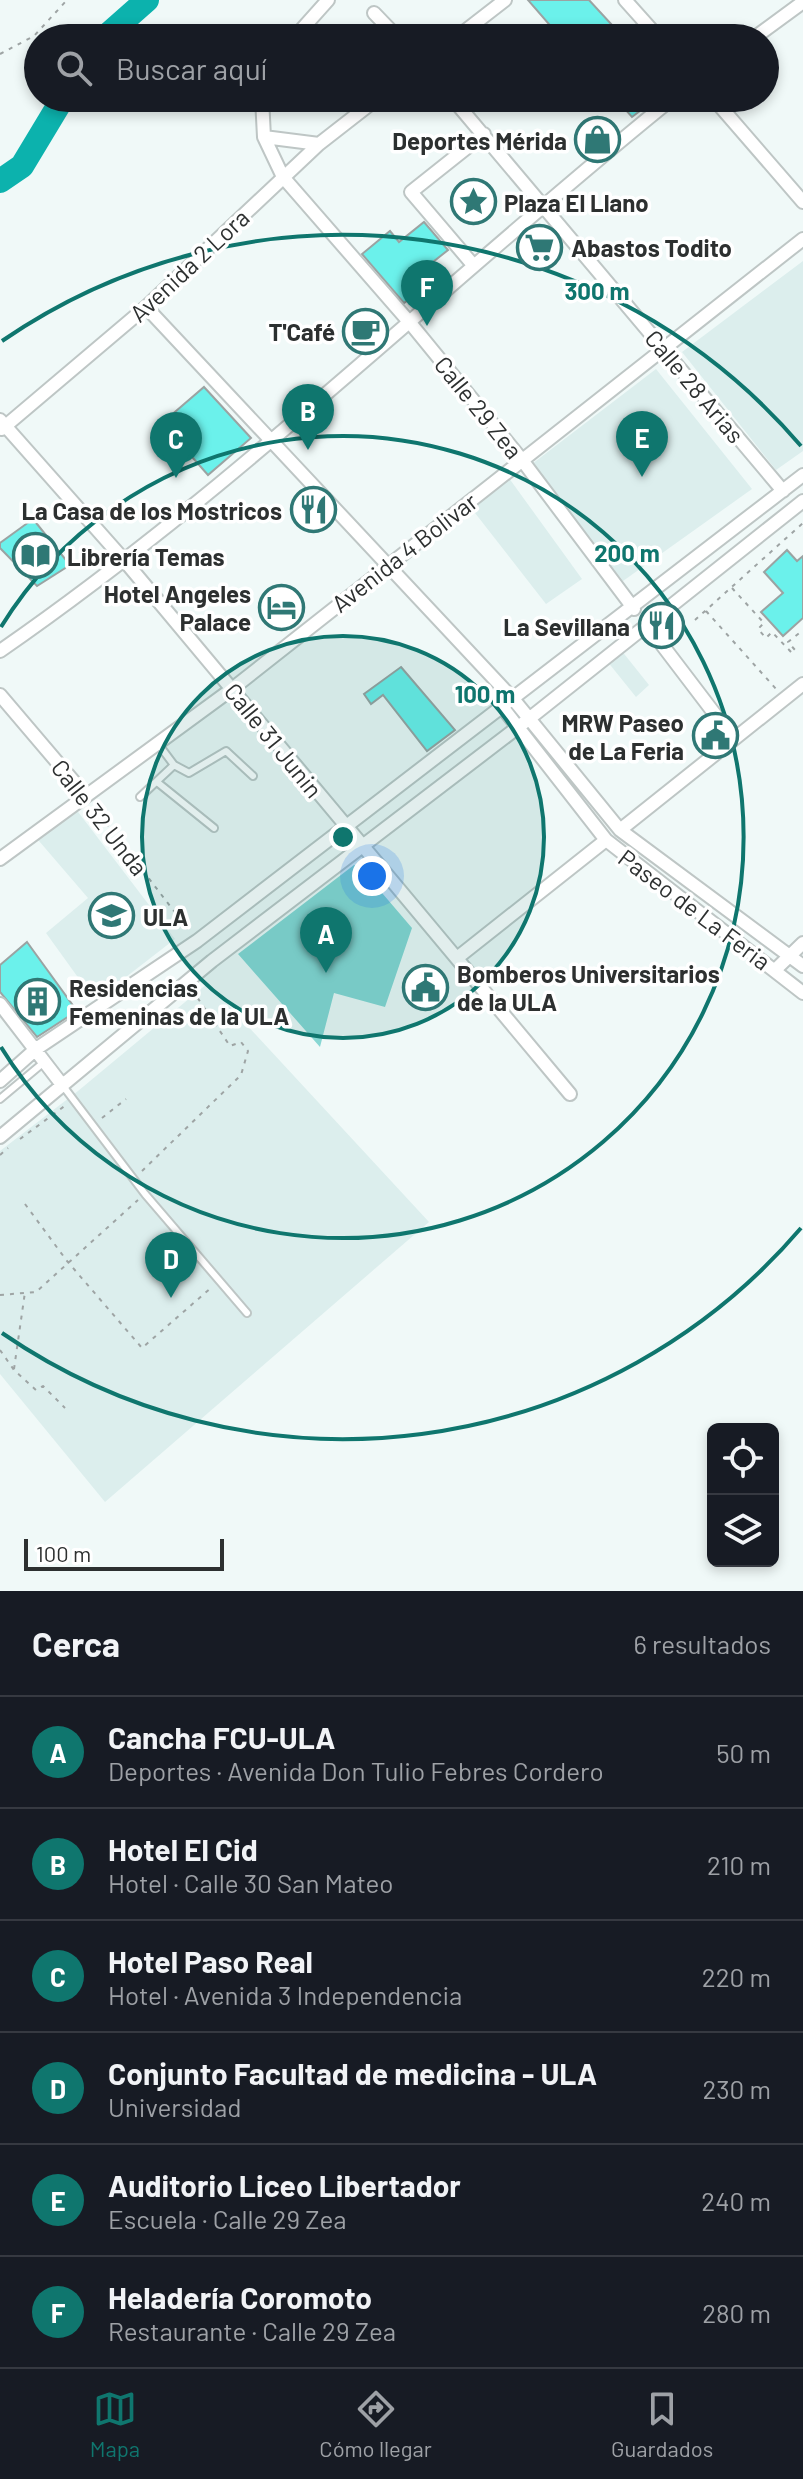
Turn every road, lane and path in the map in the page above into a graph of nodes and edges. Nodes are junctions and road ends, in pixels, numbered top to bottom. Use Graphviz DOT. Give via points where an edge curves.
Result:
graph roads {
  1 [pos="67,0"];
  2 [pos="328,0"];
  3 [pos="505,0"];
  4 [pos="625,0"];
  5 [pos="803,2"];
  6 [pos="374,13"];
  7 [pos="45,24"];
  8 [pos="307,24"];
  9 [pos="385,24"];
  10 [pos="474,24"];
  11 [pos="646,24"];
  12 [pos="773,24"];
  13 [pos="24,41"];
  14 [pos="0,54"];
  15 [pos="263,112"];
  16 [pos="360,112"];
  17 [pos="464,112"];
  18 [pos="656,112"];
  19 [pos="725,112"];
  20 [pos="484,134"];
  21 [pos="264,137"];
  22 [pos="319,144"];
  23 [pos="283,177"];
  24 [pos="543,202"];
  25 [pos="803,202"];
  26 [pos="803,239"];
  27 [pos="474,266"];
  28 [pos="146,307"];
  29 [pos="411,324"];
  30 [pos="663,350"];
  31 [pos="2,425"];
  32 [pos="271,442"];
  33 [pos="522,460"];
  34 [pos="803,475"];
  35 [pos="783,491"];
  36 [pos="803,501"];
  37 [pos="803,523"];
  38 [pos="124,560"];
  39 [pos="386,566"];
  40 [pos="731,587"];
  41 [pos="634,609"];
  42 [pos="706,611"];
  43 [pos="695,620"];
  44 [pos="647,625"];
  45 [pos="803,630"];
  46 [pos="0,651"];
  47 [pos="803,684"];
  48 [pos="232,689"];
  49 [pos="779,692"];
  50 [pos="0,695"];
  51 [pos="514,700"];
  52 [pos="503,708"];
  53 [pos="530,718"];
  54 [pos="518,726"];
  55 [pos="733,738"];
  56 [pos="159,745"];
  57 [pos="174,765"];
  58 [pos="253,776"];
  59 [pos="157,782"];
  60 [pos="86,796"];
  61 [pos="140,797"];
  62 [pos="344,825"];
  63 [pos="214,828"];
  64 [pos="620,830"];
  65 [pos="606,840"];
  66 [pos="364,847"];
  67 [pos="0,859"];
  68 [pos="197,941"];
  69 [pos="803,943"];
  70 [pos="788,956"];
  71 [pos="457,958"];
  72 [pos="803,966"];
  73 [pos="775,970"];
  74 [pos="187,983"];
  75 [pos="803,993"];
  76 [pos="0,1004"];
  77 [pos="36,1049"];
  78 [pos="45,1061"];
  79 [pos="0,1081"];
  80 [pos="63,1086"];
  81 [pos="570,1094"];
  82 [pos="0,1099"];
  83 [pos="126,1099"];
  84 [pos="72,1101"];
  85 [pos="91,1126"];
  86 [pos="0,1137"];
  87 [pos="0,1155"];
  88 [pos="134,1180"];
  89 [pos="145,1194"];
  90 [pos="25,1204"];
  91 [pos="67,1261"];
  92 [pos="219,1282"];
  93 [pos="25,1292"];
  94 [pos="0,1295"];
  95 [pos="247,1313"];
  96 [pos="0,1350"];
  97 [pos="14,1370"];
  98 [pos="65,1408"];
  1 -- 7 [label="path"];
  2 -- 8 [label="street"];
  3 -- 10 [label="street"];
  4 -- 11 [label="street"];
  5 -- 12 [label="street"];
  6 -- 9 [label="street"];
  13 -- 14 [label="path"];
  15 -- 21 [label="street"];
  16 -- 22 [label="street, Avenida 2 Lora"];
  17 -- 20 [label="street, Calle 28 Arias"];
  18 -- 24 [label="street"];
  19 -- 25 [label="street"];
  20 -- 24 [label="street, Calle 28 Arias"];
  20 -- 27 [label="street" via="411,192"];
  21 -- 22 [label="street"];
  21 -- 23 [label="street, Calle 29 Zea"];
  22 -- 23 [label="street, Avenida 2 Lora"];
  23 -- 28 [label="street, Avenida 2 Lora"];
  23 -- 29 [label="street, Calle 29 Zea"];
  24 -- 27 [label="street"];
  24 -- 30 [label="street, Calle 28 Arias"];
  26 -- 30 [label="street, Avenida 4 Bolivar"];
  27 -- 29 [label="street"];
  28 -- 31 [label="street, Avenida 2 Lora"];
  28 -- 32 [label="street, Paseo de La Feria"];
  29 -- 32 [label="street"];
  29 -- 33 [label="street, Calle 29 Zea"];
  30 -- 33 [label="street, Avenida 4 Bolivar"];
  30 -- 35 [label="street, Calle 28 Arias"];
  31 -- 38 [label="street, Calle 31 Junin"];
  32 -- 38 [label="street"];
  32 -- 39 [label="street, Paseo de La Feria"];
  33 -- 39 [label="street, Avenida 4 Bolivar"];
  33 -- 41 [label="street, Calle 29 Zea"];
  34 -- 35 [label="street"];
  35 -- 41 [label="street"];
  36 -- 44 [label="street"];
  37 -- 40 [label="path"];
  38 -- 46 [label="street"];
  38 -- 48 [label="street, Calle 31 Junin"];
  39 -- 48 [label="street, Avenida 4 Bolivar"];
  39 -- 51 [label="street, Paseo de La Feria"];
  40 -- 42 [label="path"];
  40 -- 45 [label="path" via="764,623 758,629 766,638 772,632 792,653 788,642"];
  41 -- 51 [label="street"];
  42 -- 43 [label="path"];
  42 -- 49 [label="path"];
  44 -- 53 [label="street"];
  44 -- 55 [label="street"];
  47 -- 55 [label="street"];
  48 -- 56 [label="street, Avenida 4 Bolivar"];
  48 -- 62 [label="street, Calle 31 Junin"];
  50 -- 60 [label="street, Calle 32 Unda"];
  51 -- 52 [label="street"];
  51 -- 53 [label="street, Paseo de La Feria"];
  52 -- 54 [label="street, Paseo de La Feria"];
  52 -- 62 [label="street"];
  53 -- 54 [label="street"];
  53 -- 64 [label="street, Paseo de La Feria"];
  54 -- 65 [label="street, Paseo de La Feria"];
  54 -- 66 [label="street"];
  55 -- 64 [label="street"];
  56 -- 57 [label="lane"];
  56 -- 60 [label="street, Avenida 4 Bolivar"];
  57 -- 58 [label="lane" via="189,773 226,751"];
  57 -- 59 [label="lane"];
  59 -- 61 [label="lane"];
  59 -- 63 [label="lane"];
  60 -- 67 [label="street, Avenida 4 Bolivar"];
  60 -- 68 [label="path, Calle 32 Unda"];
  62 -- 66 [label="street, Calle 31 Junin"];
  62 -- 68 [label="street"];
  64 -- 70 [label="street, Paseo de La Feria"];
  65 -- 71 [label="street"];
  65 -- 73 [label="street, Paseo de La Feria"];
  66 -- 71 [label="street, Calle 31 Junin"];
  66 -- 74 [label="street"];
  68 -- 77 [label="street"];
  69 -- 70 [label="street"];
  70 -- 72 [label="street, Paseo de La Feria"];
  70 -- 73 [label="street"];
  71 -- 81 [label="street, Calle 31 Junin"];
  73 -- 75 [label="street, Paseo de La Feria"];
  74 -- 80 [label="street"];
  74 -- 88 [label="path" via="230,1046 241,1042 248,1051 241,1075"];
  76 -- 77 [label="street"];
  77 -- 78 [label="street"];
  77 -- 79 [label="street"];
  78 -- 80 [label="street"];
  78 -- 82 [label="lane"];
  80 -- 84 [label="lane"];
  80 -- 86 [label="street"];
  83 -- 85 [label="path"];
  84 -- 85 [label="lane"];
  84 -- 87 [label="path"];
  85 -- 88 [label="lane"];
  88 -- 89 [label="lane"];
  89 -- 91 [label="path"];
  89 -- 92 [label="lane"];
  90 -- 91 [label="path"];
  91 -- 92 [label="path" via="142,1348"];
  91 -- 93 [label="path" via="36,1292"];
  92 -- 95 [label="lane"];
  93 -- 94 [label="path"];
  93 -- 97 [label="path"];
  96 -- 97 [label="path"];
  97 -- 98 [label="path" via="36,1390 43,1386"];
}
